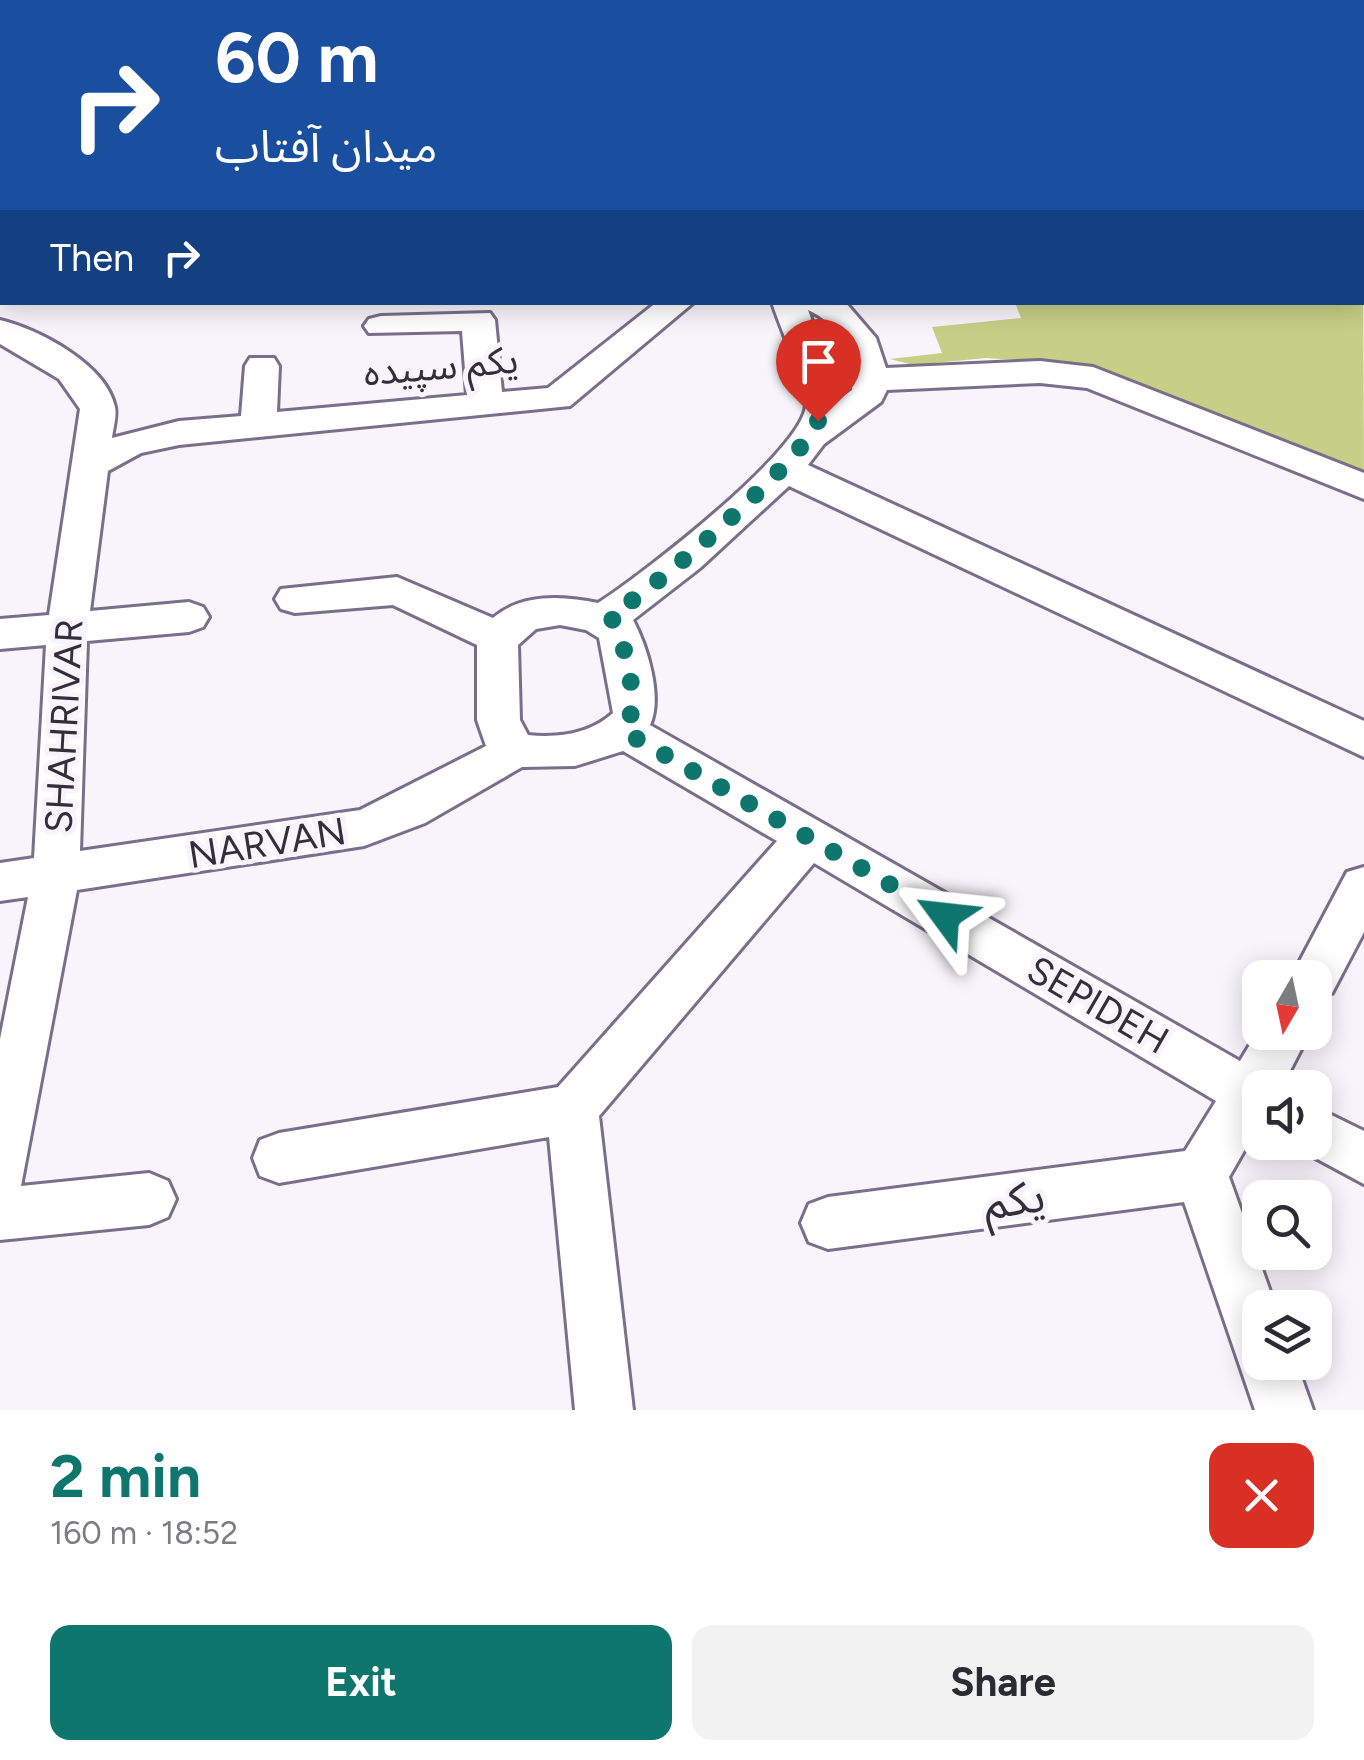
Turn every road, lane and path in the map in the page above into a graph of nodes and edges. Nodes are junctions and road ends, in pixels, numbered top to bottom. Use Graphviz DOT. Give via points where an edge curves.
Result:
graph roads {
  1 [pos="674,305"];
  2 [pos="789,305"];
  3 [pos="826,305"];
  4 [pos="381,326"];
  5 [pos="0,330"];
  6 [pos="262,366"];
  7 [pos="870,380"];
  8 [pos="92,388"];
  9 [pos="485,405"];
  10 [pos="258,426"];
  11 [pos="179,433"];
  12 [pos="812,436"];
  13 [pos="90,466"];
  14 [pos="783,468"];
  15 [pos="1364,487"];
  16 [pos="296,599"];
  17 [pos="189,617"];
  18 [pos="67,628"];
  19 [pos="618,630"];
  20 [pos="0,634"];
  21 [pos="497,637"];
  22 [pos="625,732"];
  23 [pos="1364,740"];
  24 [pos="517,749"];
  25 [pos="808,838"];
  26 [pos="56,876"];
  27 [pos="0,882"];
  28 [pos="1364,886"];
  29 [pos="1325,960"];
  30 [pos="10,1066"];
  31 [pos="1242,1088"];
  32 [pos="572,1109"];
  33 [pos="1242,1116"];
  34 [pos="1332,1141"];
  35 [pos="279,1158"];
  36 [pos="1364,1159"];
  37 [pos="0,1172"];
  38 [pos="1201,1174"];
  39 [pos="149,1200"];
  40 [pos="0,1214"];
  41 [pos="828,1223"];
  42 [pos="1242,1291"];
  43 [pos="1274,1380"];
  44 [pos="604,1410"];
  45 [pos="1284,1410"];
  1 -- 9 [label="street, یکم سپیده" via="557,398"];
  2 -- 12 [label="street" via="824,405"];
  3 -- 7 [label="street" via="854,328"];
  4 -- 9 [label="street" via="478,320"];
  5 -- 8 [label="street"];
  6 -- 10 [label="street"];
  7 -- 12 [label="street" via="868,394"];
  7 -- 15 [label="street" via="1040,372 1093,378"];
  8 -- 11 [label="street"];
  8 -- 13 [label="street, SHAHRIVAR" via="98,409"];
  9 -- 10 [label="street, یکم سپیده"];
  10 -- 11 [label="street, یکم سپیده"];
  11 -- 13 [label="street, یکم سپیده" via="130,444"];
  12 -- 14 [label="street"];
  13 -- 18 [label="street, SHAHRIVAR"];
  14 -- 19 [label="street" via="610,615"];
  14 -- 23 [label="street"];
  16 -- 21 [label="street" via="397,591"];
  17 -- 18 [label="street"];
  18 -- 20 [label="street"];
  18 -- 26 [label="street, SHAHRIVAR"];
  19 -- 21 [label="street" via="576,611 544,612 516,620"];
  19 -- 22 [label="street" via="634,714"];
  21 -- 24 [label="street" via="500,726"];
  22 -- 24 [label="street" via="592,746"];
  22 -- 25 [label="street, SEPIDEH"];
  24 -- 26 [label="street, NARVAN" via="410,810 364,828"];
  25 -- 31 [label="street, SEPIDEH"];
  25 -- 32 [label="street"];
  26 -- 27 [label="street, NARVAN"];
  26 -- 30 [label="street, SHAHRIVAR"];
  28 -- 29 [label="street"];
  30 -- 37 [label="street, SHAHRIVAR"];
  32 -- 35 [label="street"];
  32 -- 44 [label="street"];
  33 -- 38 [label="street"];
  34 -- 36 [label="street"];
  38 -- 41 [label="street, یکم"];
  38 -- 42 [label="street"];
  39 -- 40 [label="street"];
  43 -- 45 [label="street"];
}
